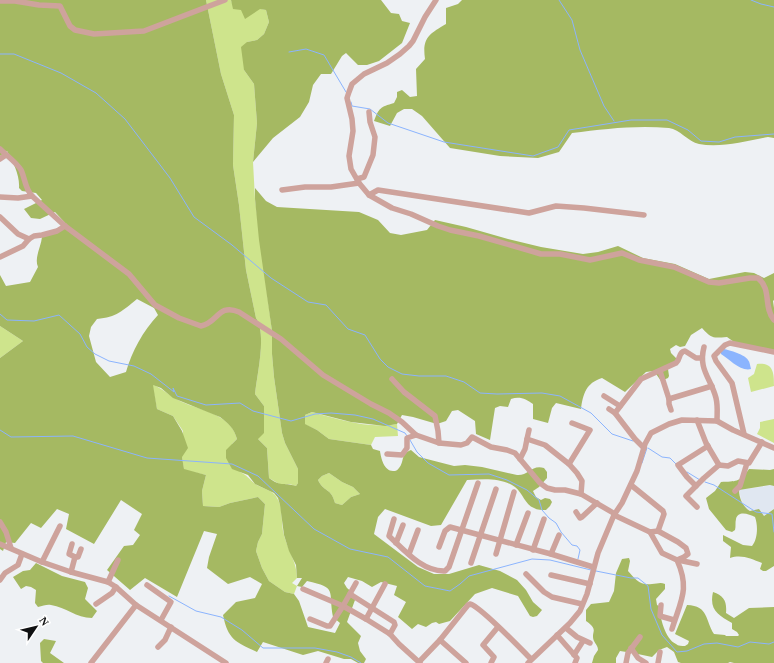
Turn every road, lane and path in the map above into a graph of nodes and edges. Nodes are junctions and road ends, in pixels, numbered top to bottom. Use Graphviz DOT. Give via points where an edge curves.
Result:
graph roads {
  1 [pos="226,0"];
  2 [pos="436,0"];
  3 [pos="0,1"];
  4 [pos="369,112"];
  5 [pos="0,149"];
  6 [pos="6,155"];
  7 [pos="0,159"];
  8 [pos="358,181"];
  9 [pos="282,190"];
  10 [pos="369,195"];
  11 [pos="32,196"];
  12 [pos="0,197"];
  13 [pos="644,214"];
  14 [pos="0,217"];
  15 [pos="65,226"];
  16 [pos="29,239"];
  17 [pos="0,257"];
  18 [pos="774,320"];
  19 [pos="704,347"];
  20 [pos="774,352"];
  21 [pos="702,358"];
  22 [pos="660,371"];
  23 [pos="392,379"];
  24 [pos="712,386"];
  25 [pos="604,396"];
  26 [pos="669,399"];
  27 [pos="620,406"];
  28 [pos="609,409"];
  29 [pos="671,410"];
  30 [pos="615,413"];
  31 [pos="697,420"];
  32 [pos="717,421"];
  33 [pos="572,423"];
  34 [pos="528,430"];
  35 [pos="744,434"];
  36 [pos="411,437"];
  37 [pos="527,439"];
  38 [pos="762,442"];
  39 [pos="439,443"];
  40 [pos="644,446"];
  41 [pos="708,446"];
  42 [pos="774,448"];
  43 [pos="387,454"];
  44 [pos="520,458"];
  45 [pos="747,463"];
  46 [pos="570,464"];
  47 [pos="719,465"];
  48 [pos="478,483"];
  49 [pos="697,485"];
  50 [pos="632,486"];
  51 [pos="496,489"];
  52 [pos="735,490"];
  53 [pos="514,492"];
  54 [pos="581,494"];
  55 [pos="597,503"];
  56 [pos="698,507"];
  57 [pos="576,512"];
  58 [pos="528,513"];
  59 [pos="615,515"];
  60 [pos="394,519"];
  61 [pos="544,519"];
  62 [pos="0,522"];
  63 [pos="403,525"];
  64 [pos="60,526"];
  65 [pos="418,530"];
  66 [pos="462,530"];
  67 [pos="658,531"];
  68 [pos="650,532"];
  69 [pos="480,535"];
  70 [pos="559,535"];
  71 [pos="500,540"];
  72 [pos="396,543"];
  73 [pos="0,544"];
  74 [pos="72,544"];
  75 [pos="516,545"];
  76 [pos="439,547"];
  77 [pos="11,548"];
  78 [pos="81,549"];
  79 [pos="533,550"];
  80 [pos="22,554"];
  81 [pos="409,554"];
  82 [pos="496,554"];
  83 [pos="551,554"];
  84 [pos="75,557"];
  85 [pos="118,560"];
  86 [pos="678,560"];
  87 [pos="42,562"];
  88 [pos="471,563"];
  89 [pos="697,564"];
  90 [pos="592,569"];
  91 [pos="71,572"];
  92 [pos="526,574"];
  93 [pos="551,575"];
  94 [pos="0,580"];
  95 [pos="108,582"];
  96 [pos="356,583"];
  97 [pos="385,584"];
  98 [pos="590,584"];
  99 [pos="147,585"];
  100 [pos="116,587"];
  101 [pos="304,589"];
  102 [pos="350,594"];
  103 [pos="96,604"];
  104 [pos="582,604"];
  105 [pos="136,605"];
  106 [pos="661,605"];
  107 [pos="343,606"];
  108 [pos="372,607"];
  109 [pos="310,619"];
  110 [pos="366,619"];
  111 [pos="161,620"];
  112 [pos="674,620"];
  113 [pos="171,627"];
  114 [pos="498,627"];
  115 [pos="566,628"];
  116 [pos="672,629"];
  117 [pos="390,634"];
  118 [pos="557,635"];
  119 [pos="640,637"];
  120 [pos="440,640"];
  121 [pos="583,640"];
  122 [pos="590,643"];
  123 [pos="158,647"];
  124 [pos="631,648"];
  125 [pos="660,652"];
  126 [pos="574,655"];
  127 [pos="530,662"];
  128 [pos="91,663"];
  129 [pos="226,663"];
  130 [pos="420,663"];
  131 [pos="466,663"];
  132 [pos="490,663"];
  133 [pos="575,663"];
  134 [pos="626,663"];
  135 [pos="646,663"];
  136 [pos="658,663"];
  1 -- 3 [label="street" via="144,31 94,34 75,30 70,26 60,6"];
  2 -- 8 [label="street" via="409,46 387,63 364,74 352,84 348,92 353,131 349,156 351,169"];
  4 -- 8 [label="street" via="375,137 373,155 364,177"];
  5 -- 6 [label="street"];
  6 -- 7 [label="street"];
  6 -- 11 [label="street" via="20,168 28,192"];
  8 -- 9 [label="street" via="331,187"];
  8 -- 10 [label="street"];
  10 -- 13 [label="street" via="378,190 529,213 556,206"];
  10 -- 18 [label="street" via="392,208 438,226 541,254 560,254 590,260 622,253 639,260 674,267 709,282 758,278 765,285 770,314"];
  11 -- 12 [label="street"];
  11 -- 15 [label="street"];
  14 -- 16 [label="street" via="18,234"];
  15 -- 16 [label="street"];
  15 -- 36 [label="street" via="129,274 155,305 201,326 205,326 227,310 239,312 281,339 323,375 402,422"];
  16 -- 17 [label="street" via="23,246"];
  19 -- 21 [label="street"];
  20 -- 35 [label="street" via="730,343 714,356 732,383"];
  21 -- 22 [label="street" via="696,358 684,351 680,354 678,362"];
  21 -- 24 [label="street"];
  22 -- 26 [label="street"];
  22 -- 27 [label="street" via="641,379"];
  23 -- 39 [label="street" via="404,392 435,416"];
  24 -- 26 [label="street"];
  24 -- 32 [label="street" via="716,398"];
  25 -- 27 [label="street"];
  26 -- 29 [label="street"];
  27 -- 30 [label="street"];
  28 -- 30 [label="street"];
  30 -- 40 [label="street" via="636,441"];
  31 -- 32 [label="street"];
  31 -- 40 [label="street" via="682,420 669,424 651,433"];
  31 -- 41 [label="street"];
  32 -- 35 [label="street"];
  33 -- 46 [label="street" via="590,430"];
  34 -- 37 [label="street"];
  35 -- 38 [label="street"];
  36 -- 39 [label="street"];
  36 -- 43 [label="street" via="402,455"];
  37 -- 44 [label="street"];
  37 -- 46 [label="street" via="545,445"];
  38 -- 42 [label="street"];
  38 -- 45 [label="street"];
  39 -- 44 [label="street" via="461,445 472,437 491,447 511,451"];
  40 -- 50 [label="street"];
  41 -- 47 [label="street"];
  41 -- 49 [label="street" via="679,464 687,477"];
  44 -- 54 [label="street" via="547,488"];
  45 -- 47 [label="street" via="736,461 728,466"];
  45 -- 52 [label="street" via="740,486"];
  46 -- 54 [label="street" via="582,481"];
  47 -- 49 [label="street"];
  48 -- 66 [label="street"];
  49 -- 56 [label="street" via="686,497"];
  50 -- 59 [label="street"];
  50 -- 67 [label="street" via="663,511"];
  51 -- 69 [label="street"];
  53 -- 71 [label="street"];
  54 -- 55 [label="street"];
  55 -- 57 [label="street" via="580,518"];
  55 -- 59 [label="street"];
  58 -- 75 [label="street"];
  59 -- 68 [label="street"];
  59 -- 90 [label="street"];
  60 -- 72 [label="street" via="389,536"];
  61 -- 79 [label="street"];
  62 -- 77 [label="street"];
  63 -- 72 [label="street"];
  64 -- 87 [label="street"];
  65 -- 81 [label="street"];
  66 -- 69 [label="street"];
  66 -- 76 [label="street" via="447,528"];
  66 -- 81 [label="street" via="449,567 445,571 433,570"];
  67 -- 68 [label="street"];
  67 -- 86 [label="street" via="682,544 687,550 687,556"];
  68 -- 86 [label="street" via="662,553"];
  69 -- 71 [label="street"];
  69 -- 88 [label="street"];
  70 -- 83 [label="street"];
  71 -- 75 [label="street"];
  71 -- 82 [label="street"];
  72 -- 81 [label="street"];
  73 -- 77 [label="street"];
  74 -- 84 [label="street" via="69,554"];
  75 -- 79 [label="street"];
  77 -- 80 [label="street"];
  78 -- 84 [label="street" via="78,557"];
  79 -- 83 [label="street"];
  80 -- 87 [label="street"];
  80 -- 94 [label="street" via="16,566"];
  83 -- 90 [label="street"];
  84 -- 91 [label="street"];
  85 -- 95 [label="street"];
  86 -- 89 [label="street"];
  86 -- 112 [label="street" via="685,585"];
  87 -- 91 [label="street"];
  90 -- 98 [label="street"];
  91 -- 95 [label="street"];
  92 -- 104 [label="street" via="552,597"];
  93 -- 98 [label="street"];
  95 -- 100 [label="street"];
  96 -- 102 [label="street"];
  97 -- 108 [label="street"];
  98 -- 104 [label="street"];
  99 -- 111 [label="street" via="171,602"];
  100 -- 103 [label="street"];
  100 -- 105 [label="street"];
  101 -- 107 [label="street"];
  102 -- 107 [label="street"];
  102 -- 108 [label="street"];
  104 -- 115 [label="street" via="580,611"];
  105 -- 111 [label="street"];
  105 -- 128 [label="street"];
  106 -- 112 [label="street" via="660,616"];
  107 -- 109 [label="street" via="330,626"];
  107 -- 110 [label="street"];
  108 -- 110 [label="street"];
  108 -- 117 [label="street" via="394,622"];
  110 -- 117 [label="street"];
  111 -- 113 [label="street"];
  112 -- 116 [label="street"];
  113 -- 123 [label="street" via="165,640"];
  113 -- 129 [label="street"];
  114 -- 120 [label="street" via="470,604"];
  114 -- 127 [label="street"];
  114 -- 132 [label="street" via="484,645 494,657"];
  115 -- 118 [label="street"];
  115 -- 121 [label="street"];
  117 -- 130 [label="street"];
  118 -- 126 [label="street"];
  118 -- 127 [label="street"];
  119 -- 124 [label="street"];
  120 -- 130 [label="street"];
  120 -- 131 [label="street"];
  121 -- 122 [label="street"];
  121 -- 126 [label="street"];
  124 -- 134 [label="street"];
  124 -- 135 [label="street" via="638,658"];
  125 -- 136 [label="street"];
  126 -- 133 [label="street" via="578,659"];
}
